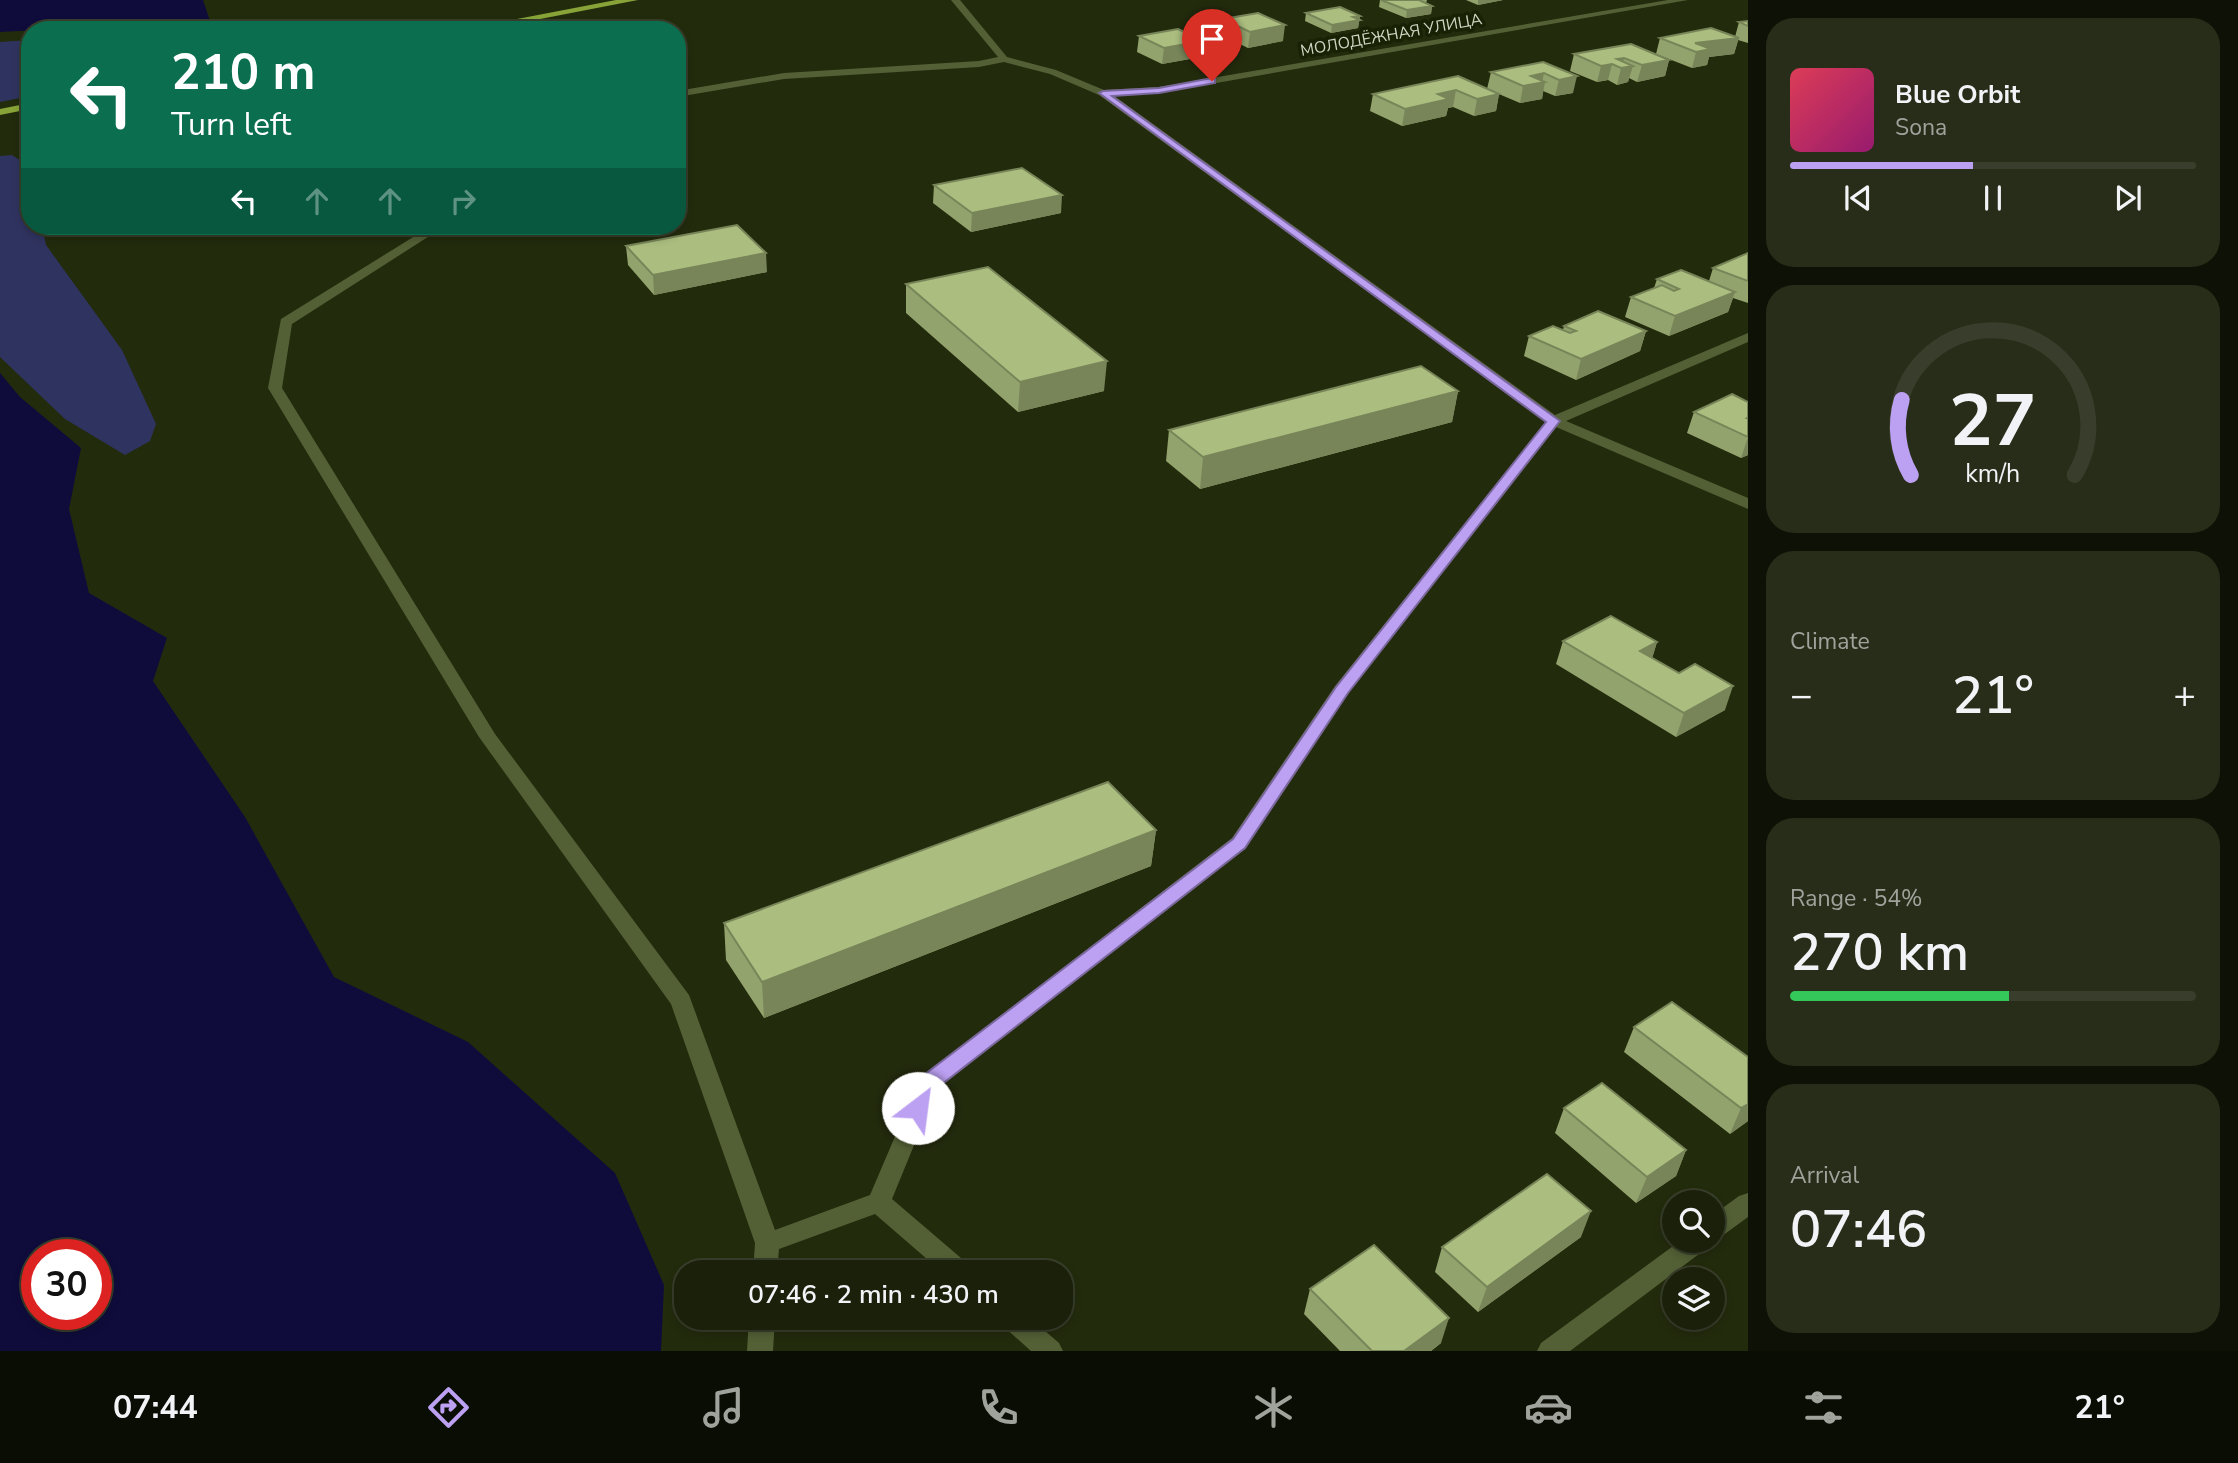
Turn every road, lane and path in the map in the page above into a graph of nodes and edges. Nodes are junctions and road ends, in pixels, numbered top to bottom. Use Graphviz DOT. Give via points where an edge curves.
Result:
graph roads {
  1 [pos="634,0"];
  2 [pos="955,0"];
  3 [pos="1685,0"];
  4 [pos="515,21"];
  5 [pos="1004,59"];
  6 [pos="686,92"];
  7 [pos="1103,93"];
  8 [pos="21,108"];
  9 [pos="0,111"];
  10 [pos="425,235"];
  11 [pos="1748,337"];
  12 [pos="1554,421"];
  13 [pos="1748,504"];
  14 [pos="879,1202"];
  15 [pos="1748,1203"];
  16 [pos="1725,1220"];
  17 [pos="767,1243"];
  18 [pos="1682,1253"];
  19 [pos="766,1260"];
  20 [pos="945,1260"];
  21 [pos="761,1330"];
  22 [pos="1026,1330"];
  23 [pos="760,1351"];
  24 [pos="1050,1351"];
  25 [pos="1550,1351"];
  1 -- 4 [label="highway"];
  2 -- 5 [label="street"];
  3 -- 7 [label="street, МОЛОДЁЖНАЯ УЛИЦА" via="1159,90"];
  5 -- 6 [label="street" via="784,76"];
  5 -- 7 [label="street" via="1054,72"];
  7 -- 12 [label="street"];
  8 -- 9 [label="highway"];
  10 -- 17 [label="street" via="286,322 275,388 488,737 681,1001"];
  11 -- 12 [label="street"];
  12 -- 13 [label="street"];
  12 -- 14 [label="street" via="1342,690 1239,843 928,1084"];
  14 -- 17 [label="street"];
  14 -- 20 [label="street"];
  15 -- 16 [label="street"];
  17 -- 19 [label="street"];
  18 -- 25 [label="street"];
  21 -- 23 [label="street"];
  22 -- 24 [label="street"];
}
